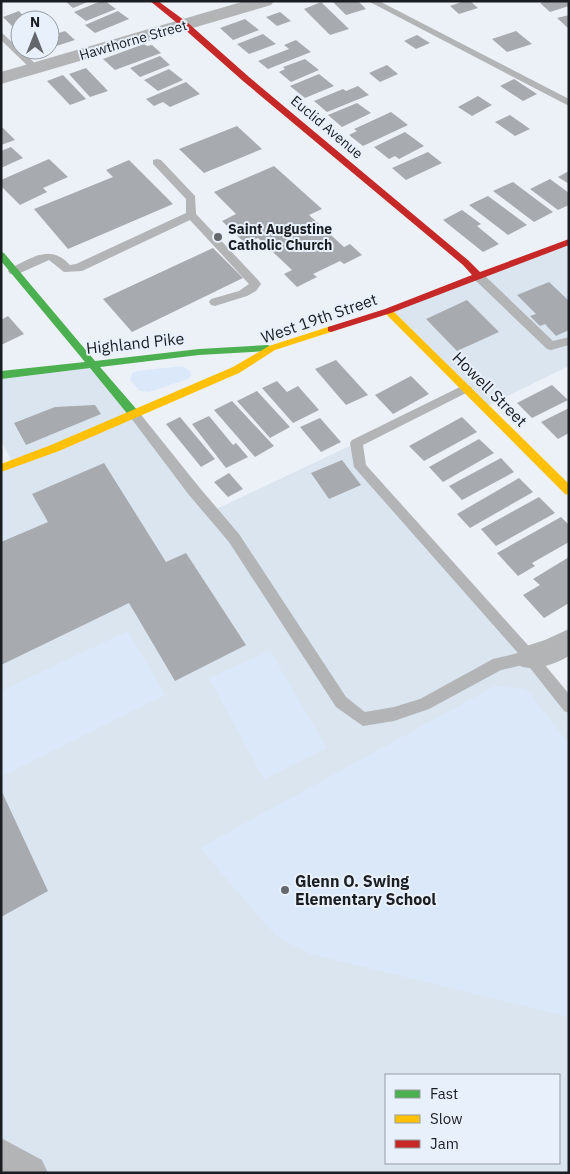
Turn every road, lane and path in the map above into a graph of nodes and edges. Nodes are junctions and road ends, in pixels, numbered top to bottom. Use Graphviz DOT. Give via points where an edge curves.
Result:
graph roads {
  1 [pos="153,1"];
  2 [pos="265,1"];
  3 [pos="372,1"];
  4 [pos="185,25"];
  5 [pos="1,35"];
  6 [pos="35,68"];
  7 [pos="1,78"];
  8 [pos="569,103"];
  9 [pos="156,162"];
  10 [pos="191,215"];
  11 [pos="567,244"];
  12 [pos="1,255"];
  13 [pos="14,271"];
  14 [pos="479,278"];
  15 [pos="215,302"];
  16 [pos="388,311"];
  17 [pos="569,341"];
  18 [pos="272,348"];
  19 [pos="92,363"];
  20 [pos="1,375"];
  21 [pos="466,388"];
  22 [pos="134,414"];
  23 [pos="1,468"];
  24 [pos="569,491"];
  25 [pos="569,641"];
  26 [pos="530,658"];
  27 [pos="569,706"];
  28 [pos="1,1156"];
  29 [pos="29,1173"];
  1 -- 4 [label="street, Euclid Avenue"];
  2 -- 4 [label="street, Hawthorne Street"];
  3 -- 8 [label="lane"];
  4 -- 6 [label="street, Hawthorne Street"];
  4 -- 14 [label="street, Euclid Avenue" via="466,263"];
  5 -- 6 [label="lane"];
  6 -- 7 [label="street, Hawthorne Street"];
  9 -- 10 [label="lane" via="191,198"];
  10 -- 13 [label="lane" via="78,268 68,269 48,256"];
  10 -- 15 [label="lane" via="255,284 247,292"];
  11 -- 14 [label="street, West 19th Street"];
  12 -- 13 [label="street"];
  13 -- 19 [label="street"];
  14 -- 16 [label="street, West 19th Street"];
  14 -- 17 [label="lane" via="551,346"];
  16 -- 18 [label="street, West 19th Street"];
  16 -- 21 [label="street, Howell Street"];
  18 -- 19 [label="street, Highland Pike"];
  18 -- 22 [label="street, West 19th Street" via="236,370"];
  19 -- 20 [label="street, Highland Pike"];
  19 -- 22 [label="street"];
  21 -- 24 [label="street, Howell Street"];
  21 -- 26 [label="lane" via="356,443 360,467"];
  22 -- 23 [label="street, West 19th Street"];
  22 -- 26 [label="lane" via="234,538 341,702 363,719 394,714 424,704 498,664"];
  25 -- 26 [label="street"];
  26 -- 27 [label="lane"];
  28 -- 29 [label="street"];
}
